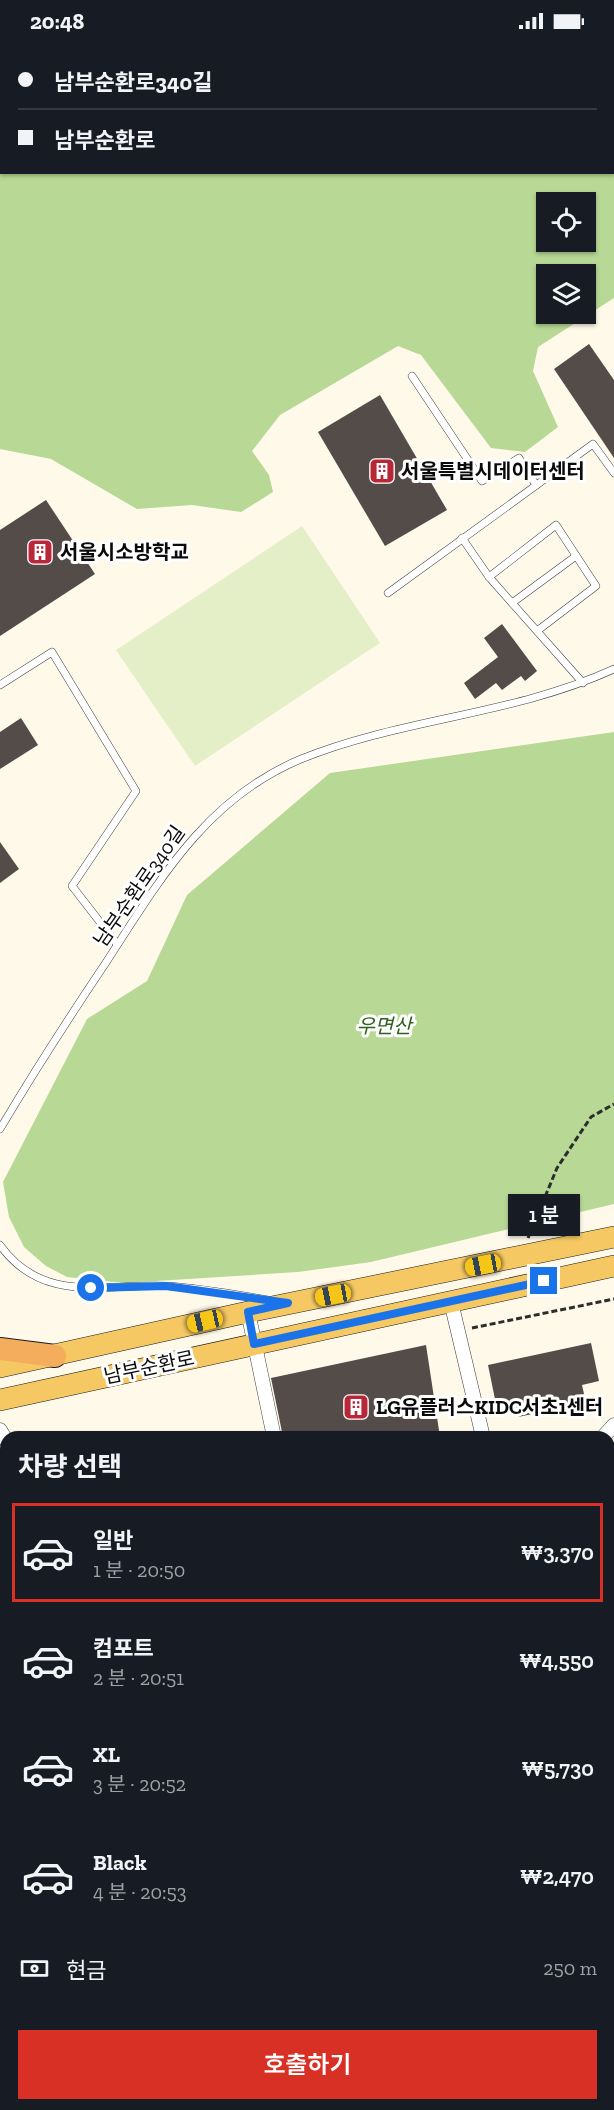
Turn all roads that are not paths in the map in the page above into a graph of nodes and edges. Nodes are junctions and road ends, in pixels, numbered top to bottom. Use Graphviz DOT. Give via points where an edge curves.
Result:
graph roads {
  1 [pos="412,376"];
  2 [pos="614,473"];
  3 [pos="536,485"];
  4 [pos="462,538"];
  5 [pos="576,556"];
  6 [pos="489,577"];
  7 [pos="388,593"];
  8 [pos="513,603"];
  9 [pos="537,631"];
  10 [pos="614,669"];
  11 [pos="583,683"];
  12 [pos="0,685"];
  13 [pos="117,944"];
  14 [pos="0,1129"];
  15 [pos="614,1237"];
  16 [pos="0,1245"];
  17 [pos="614,1266"];
  18 [pos="451,1302"];
  19 [pos="288,1303"];
  20 [pos="248,1312"];
  21 [pos="254,1344"];
  22 [pos="0,1349"];
  23 [pos="55,1356"];
  24 [pos="0,1368"];
  25 [pos="0,1400"];
  26 [pos="273,1431"];
  27 [pos="482,1431"];
  1 -- 3 [label="lane" via="482,481 519,458"];
  2 -- 3 [label="lane" via="593,444"];
  3 -- 4 [label="lane"];
  4 -- 6 [label="lane"];
  4 -- 7 [label="lane"];
  5 -- 6 [label="lane" via="556,525"];
  5 -- 8 [label="lane"];
  5 -- 9 [label="lane" via="596,586"];
  6 -- 8 [label="lane"];
  8 -- 9 [label="lane"];
  9 -- 11 [label="lane"];
  10 -- 11 [label="lane, 남부순환로340길"];
  11 -- 13 [label="lane, 남부순환로340길" via="521,703 357,741 300,759 241,791 196,832"];
  12 -- 13 [label="lane" via="52,652 136,791 72,886"];
  13 -- 14 [label="lane, 남부순환로340길"];
  15 -- 19 [label="main road, 남부순환로"];
  16 -- 19 [label="lane" via="34,1276 71,1288 166,1286"];
  17 -- 18 [label="main road, 남부순환로"];
  18 -- 21 [label="main road, 남부순환로"];
  18 -- 27 [label="street"];
  19 -- 20 [label="main road, 남부순환로"];
  20 -- 21 [label="street"];
  20 -- 23 [label="main road, 남부순환로"];
  21 -- 25 [label="main road, 남부순환로"];
  21 -- 26 [label="street"];
  22 -- 23 [label="highway"];
  23 -- 24 [label="main road, 남부순환로"];
}
